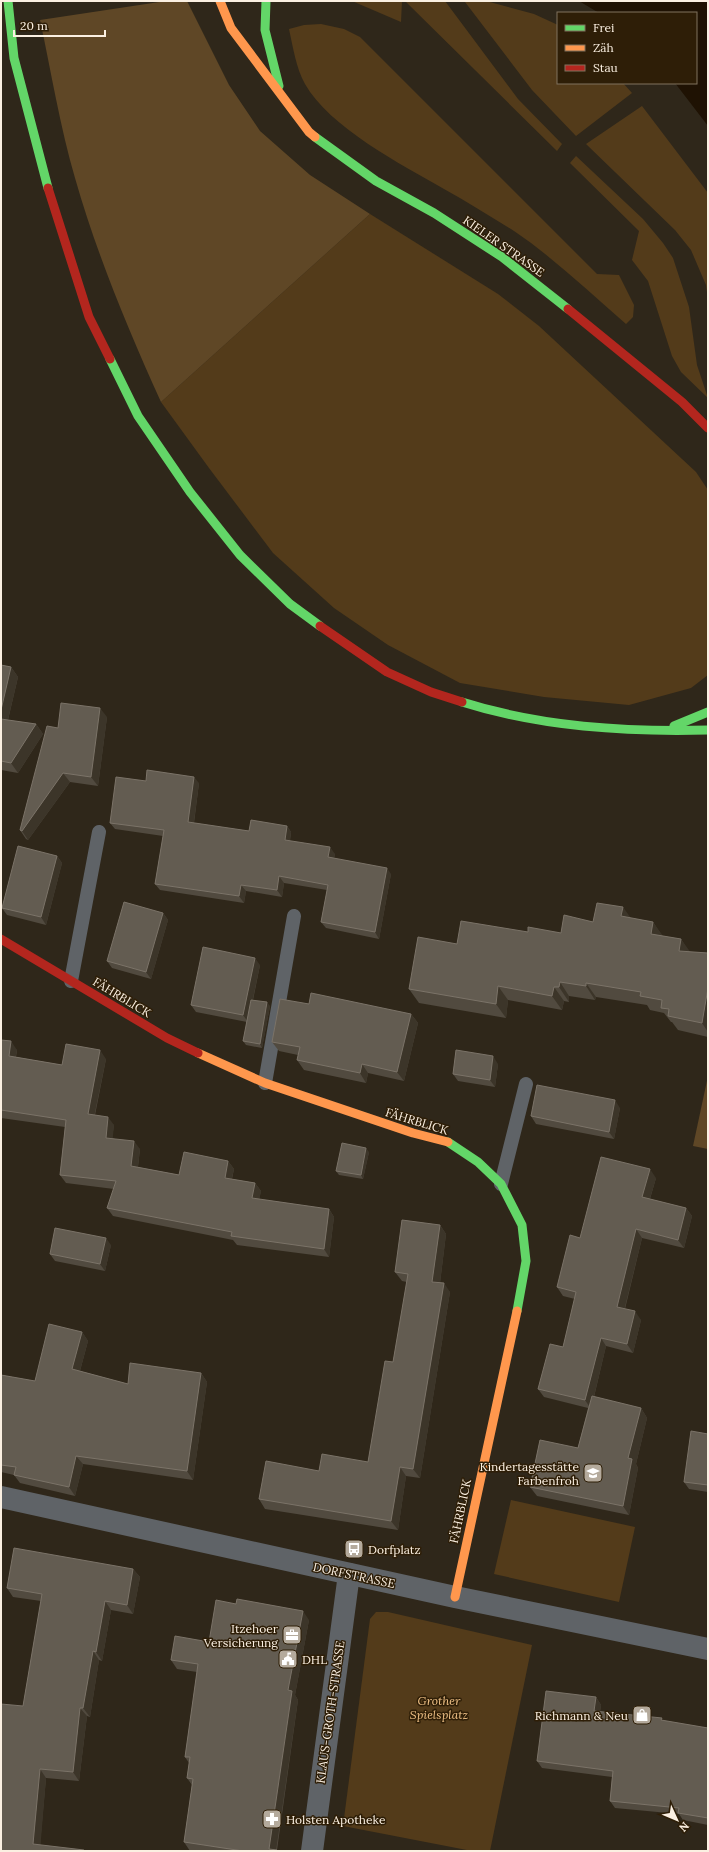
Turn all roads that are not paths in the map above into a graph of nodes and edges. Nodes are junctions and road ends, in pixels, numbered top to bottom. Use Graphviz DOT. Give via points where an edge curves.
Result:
graph roads {
  1 [pos="8,1"];
  2 [pos="220,1"];
  3 [pos="266,1"];
  4 [pos="281,95"];
  5 [pos="708,428"];
  6 [pos="708,712"];
  7 [pos="708,730"];
  8 [pos="662,731"];
  9 [pos="99,832"];
  10 [pos="294,916"];
  11 [pos="1,939"];
  12 [pos="70,981"];
  13 [pos="265,1083"];
  14 [pos="526,1084"];
  15 [pos="501,1184"];
  16 [pos="1,1497"];
  17 [pos="349,1574"];
  18 [pos="455,1597"];
  19 [pos="708,1649"];
  20 [pos="312,1851"];
  1 -- 8 [label="main road" via="14,58 41,166 89,317 138,416 190,492 240,555 290,604 337,639 387,672 431,692 490,711 555,724"];
  2 -- 4 [label="main road, KIELER STRASSE" via="231,28"];
  3 -- 4 [label="main road, KIELER STRASSE" via="265,30"];
  4 -- 5 [label="main road, KIELER STRASSE" via="309,132 333,151 502,257 682,402"];
  6 -- 8 [label="main road"];
  7 -- 8 [label="main road"];
  9 -- 12 [label="lane"];
  10 -- 13 [label="lane"];
  11 -- 12 [label="main road, FÄHRBLICK"];
  12 -- 13 [label="main road, FÄHRBLICK" via="167,1038"];
  13 -- 15 [label="main road, FÄHRBLICK" via="413,1133 448,1142 478,1162"];
  14 -- 15 [label="lane"];
  15 -- 18 [label="main road, FÄHRBLICK" via="522,1225 526,1261"];
  16 -- 17 [label="street, DORFSTRASSE"];
  17 -- 18 [label="street, DORFSTRASSE"];
  17 -- 20 [label="street, KLAUS-GROTH-STRASSE"];
  18 -- 19 [label="street, DORFSTRASSE"];
}
